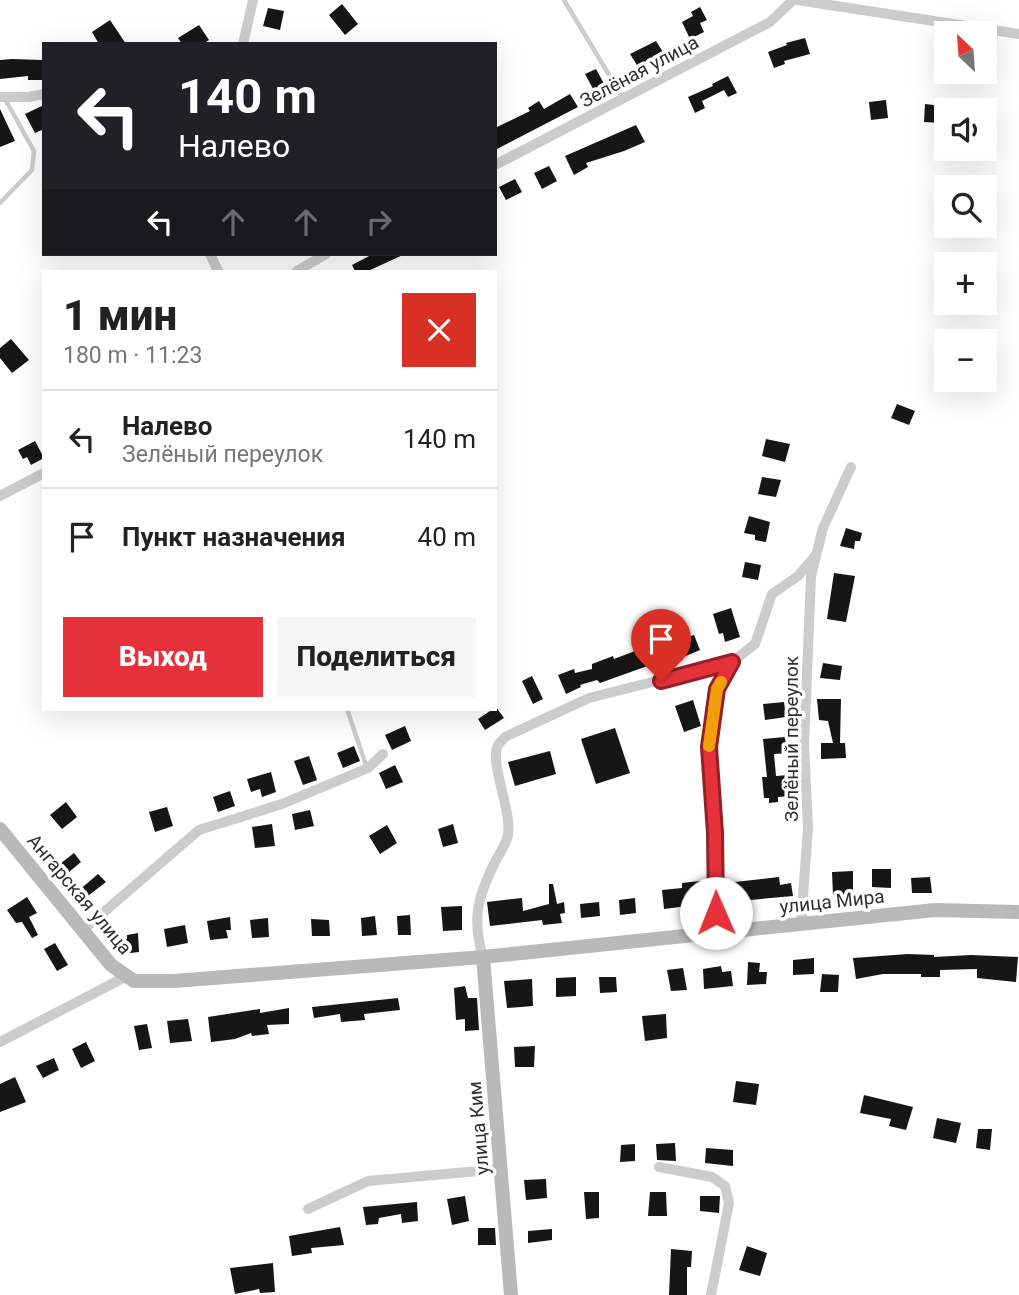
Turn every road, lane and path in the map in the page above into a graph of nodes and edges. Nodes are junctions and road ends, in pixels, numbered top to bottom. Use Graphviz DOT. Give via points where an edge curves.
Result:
graph roads {
  1 [pos="564,0"];
  2 [pos="795,0"];
  3 [pos="251,2"];
  4 [pos="1019,34"];
  5 [pos="243,42"];
  6 [pos="42,94"];
  7 [pos="2,97"];
  8 [pos="623,99"];
  9 [pos="497,164"];
  10 [pos="0,203"];
  11 [pos="323,256"];
  12 [pos="299,270"];
  13 [pos="851,467"];
  14 [pos="42,474"];
  15 [pos="0,496"];
  16 [pos="816,554"];
  17 [pos="732,662"];
  18 [pos="348,711"];
  19 [pos="383,754"];
  20 [pos="368,768"];
  21 [pos="0,829"];
  22 [pos="1019,912"];
  23 [pos="800,924"];
  24 [pos="82,931"];
  25 [pos="715,933"];
  26 [pos="483,957"];
  27 [pos="131,978"];
  28 [pos="0,1042"];
  29 [pos="659,1167"];
  30 [pos="501,1169"];
  31 [pos="309,1209"];
  32 [pos="511,1295"];
  33 [pos="710,1295"];
  1 -- 8 [label="lane"];
  2 -- 4 [label="street, Зелёная улица"];
  2 -- 8 [label="street, Зелёная улица" via="770,22"];
  3 -- 5 [label="street"];
  6 -- 7 [label="street"];
  7 -- 10 [label="lane" via="34,151 32,170"];
  8 -- 9 [label="street, Зелёная улица"];
  11 -- 12 [label="street"];
  13 -- 16 [label="street, Зелёный переулок"];
  14 -- 15 [label="street"];
  16 -- 17 [label="street, Зелёный переулок" via="798,576 772,594 755,644"];
  16 -- 23 [label="street, Зелёный переулок" via="811,576 804,745 808,827"];
  17 -- 25 [label="street, Зелёный переулок" via="717,689 709,747"];
  17 -- 26 [label="street, Зелёный переулок" via="589,698 505,737 498,746 497,762 508,812 508,837 482,889 476,916"];
  18 -- 20 [label="lane"];
  19 -- 20 [label="street"];
  20 -- 24 [label="street" via="282,804 199,830"];
  21 -- 24 [label="street, Ангарская улица"];
  22 -- 23 [label="street, улица Мира" via="935,910"];
  23 -- 25 [label="street, улица Мира"];
  24 -- 27 [label="street, Ангарская улица" via="111,965"];
  25 -- 26 [label="street, улица Мира"];
  26 -- 27 [label="street, улица Мира" via="174,981"];
  26 -- 30 [label="street, улица Ким"];
  27 -- 28 [label="street"];
  29 -- 33 [label="street" via="712,1177 725,1186 729,1203"];
  30 -- 31 [label="street" via="368,1181"];
  30 -- 32 [label="street, улица Ким"];
}
